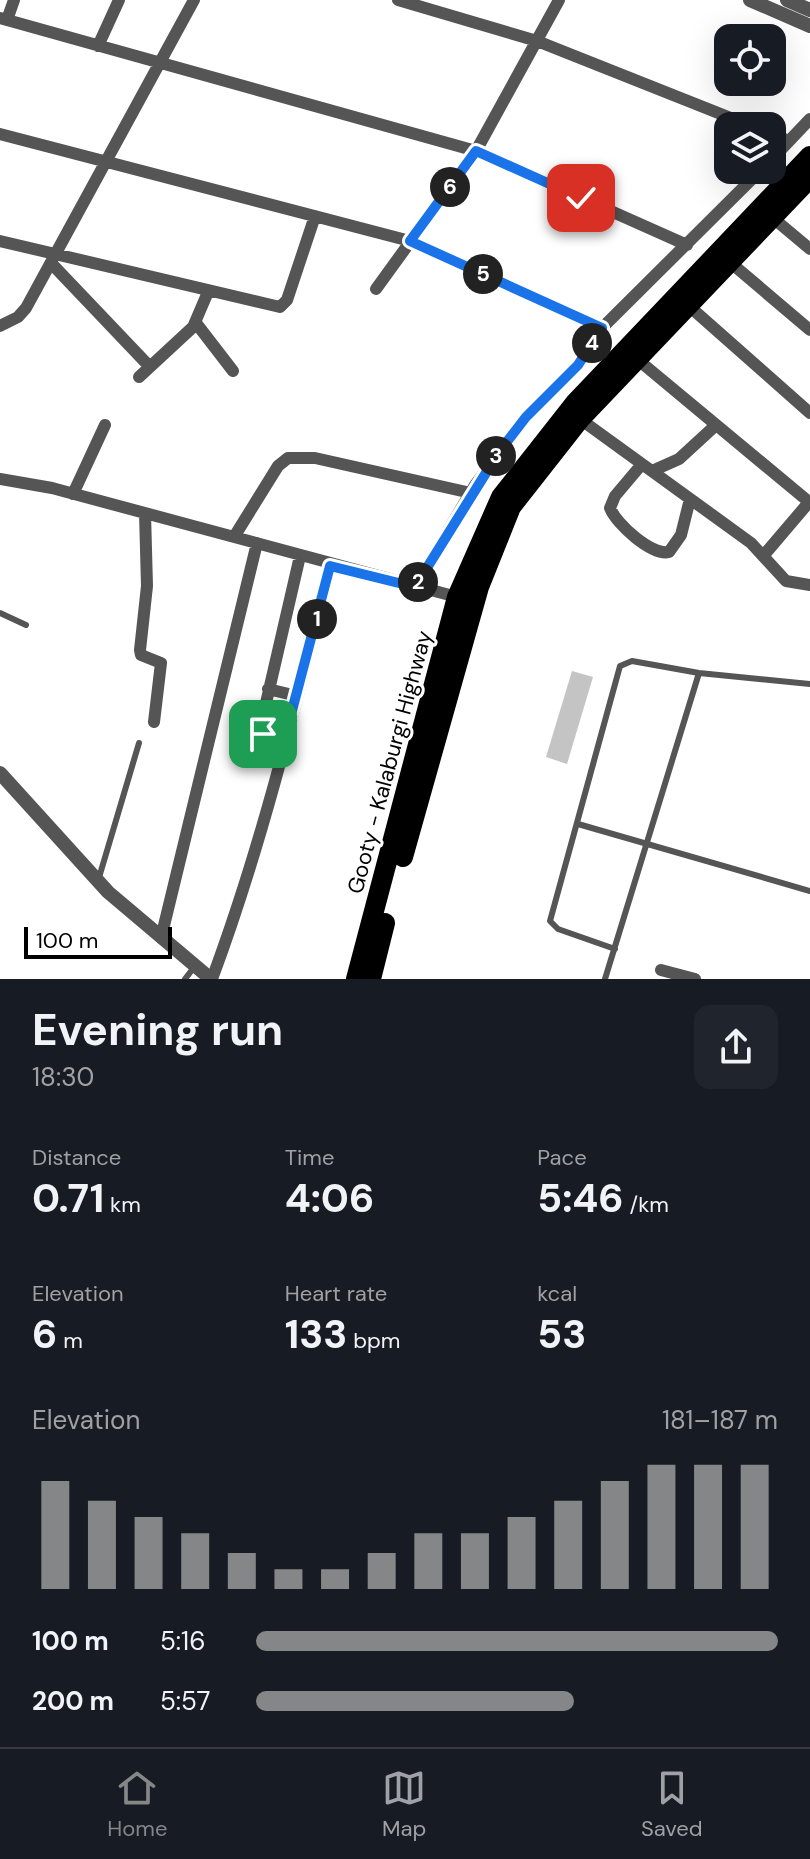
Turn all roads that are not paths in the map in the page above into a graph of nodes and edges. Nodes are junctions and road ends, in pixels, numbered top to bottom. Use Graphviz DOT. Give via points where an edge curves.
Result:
graph roads {
  1 [pos="14,0"];
  2 [pos="119,0"];
  3 [pos="194,0"];
  4 [pos="398,0"];
  5 [pos="559,0"];
  6 [pos="750,0"];
  7 [pos="787,0"];
  8 [pos="810,10"];
  9 [pos="4,19"];
  10 [pos="810,26"];
  11 [pos="537,41"];
  12 [pos="98,46"];
  13 [pos="159,63"];
  14 [pos="716,112"];
  15 [pos="810,119"];
  16 [pos="0,134"];
  17 [pos="786,140"];
  18 [pos="789,141"];
  19 [pos="786,144"];
  20 [pos="476,151"];
  21 [pos="810,156"];
  22 [pos="106,160"];
  23 [pos="810,178"];
  24 [pos="747,184"];
  25 [pos="315,216"];
  26 [pos="773,218"];
  27 [pos="0,241"];
  28 [pos="410,241"];
  29 [pos="687,245"];
  30 [pos="810,249"];
  31 [pos="54,259"];
  32 [pos="731,263"];
  33 [pos="376,289"];
  34 [pos="208,292"];
  35 [pos="689,306"];
  36 [pos="196,323"];
  37 [pos="0,326"];
  38 [pos="602,328"];
  39 [pos="810,330"];
  40 [pos="637,359"];
  41 [pos="150,367"];
  42 [pos="233,371"];
  43 [pos="139,377"];
  44 [pos="810,413"];
  45 [pos="580,419"];
  46 [pos="105,425"];
  47 [pos="716,425"];
  48 [pos="647,468"];
  49 [pos="0,479"];
  50 [pos="471,493"];
  51 [pos="73,494"];
  52 [pos="690,499"];
  53 [pos="809,501"];
  54 [pos="145,513"];
  55 [pos="234,537"];
  56 [pos="257,543"];
  57 [pos="764,555"];
  58 [pos="300,556"];
  59 [pos="330,566"];
  60 [pos="810,585"];
  61 [pos="415,587"];
  62 [pos="457,597"];
  63 [pos="0,613"];
  64 [pos="26,625"];
  65 [pos="699,673"];
  66 [pos="810,684"];
  67 [pos="268,689"];
  68 [pos="297,696"];
  69 [pos="154,722"];
  70 [pos="284,741"];
  71 [pos="139,743"];
  72 [pos="0,773"];
  73 [pos="578,824"];
  74 [pos="648,844"];
  75 [pos="98,882"];
  76 [pos="810,891"];
  77 [pos="161,938"];
  78 [pos="615,949"];
  79 [pos="195,966"];
  80 [pos="661,970"];
  81 [pos="185,979"];
  82 [pos="212,979"];
  83 [pos="356,979"];
  84 [pos="371,979"];
  85 [pos="605,979"];
  86 [pos="695,979"];
  1 -- 9 [label="street"];
  2 -- 12 [label="street"];
  3 -- 13 [label="street"];
  4 -- 11 [label="street"];
  5 -- 11 [label="street"];
  6 -- 10 [label="street"];
  7 -- 8 [label="street"];
  9 -- 12 [label="street"];
  11 -- 14 [label="street"];
  11 -- 20 [label="street"];
  12 -- 13 [label="street"];
  13 -- 20 [label="street"];
  13 -- 22 [label="street"];
  15 -- 18 [label="street"];
  16 -- 22 [label="street"];
  17 -- 18 [label="street"];
  18 -- 19 [label="street"];
  20 -- 28 [label="street"];
  20 -- 29 [label="street"];
  21 -- 62 [label="highway, Gooty - Kalaburgi Highway" via="575,403 523,467 501,497"];
  22 -- 25 [label="street"];
  22 -- 31 [label="street"];
  23 -- 26 [label="highway"];
  24 -- 29 [label="street"];
  25 -- 28 [label="street"];
  25 -- 34 [label="street" via="283,306"];
  26 -- 30 [label="street"];
  26 -- 32 [label="highway"];
  27 -- 31 [label="street"];
  28 -- 33 [label="street"];
  28 -- 38 [label="street"];
  29 -- 38 [label="street"];
  31 -- 34 [label="street"];
  31 -- 37 [label="street" via="26,308"];
  31 -- 41 [label="street"];
  32 -- 35 [label="highway"];
  32 -- 39 [label="street"];
  34 -- 36 [label="street"];
  35 -- 40 [label="highway"];
  35 -- 44 [label="street"];
  36 -- 41 [label="street"];
  36 -- 42 [label="street"];
  38 -- 50 [label="street" via="578,365 526,417"];
  40 -- 45 [label="highway"];
  40 -- 47 [label="street"];
  41 -- 43 [label="street"];
  45 -- 48 [label="street"];
  45 -- 84 [label="highway" via="511,507 491,551 455,664"];
  46 -- 51 [label="street"];
  47 -- 48 [label="street" via="679,459"];
  47 -- 53 [label="street"];
  48 -- 52 [label="street"];
  48 -- 52 [label="street" via="615,496 610,508 656,552 669,552 679,540"];
  49 -- 51 [label="street"];
  50 -- 55 [label="street" via="315,458 288,458"];
  50 -- 61 [label="street"];
  51 -- 54 [label="street"];
  52 -- 57 [label="street"];
  53 -- 57 [label="street"];
  54 -- 55 [label="street"];
  54 -- 69 [label="street" via="147,586 140,650 161,663"];
  55 -- 56 [label="street"];
  56 -- 58 [label="street"];
  56 -- 77 [label="street"];
  57 -- 60 [label="street" via="786,581"];
  58 -- 59 [label="street"];
  58 -- 67 [label="street"];
  59 -- 61 [label="street"];
  59 -- 68 [label="street"];
  61 -- 62 [label="street"];
  62 -- 83 [label="highway, Gooty - Kalaburgi Highway"];
  63 -- 64 [label="lane"];
  65 -- 66 [label="lane"];
  65 -- 73 [label="lane" via="622,663"];
  65 -- 74 [label="lane"];
  67 -- 68 [label="street"];
  67 -- 70 [label="street" via="261,731"];
  68 -- 70 [label="street"];
  70 -- 82 [label="street"];
  71 -- 75 [label="lane"];
  72 -- 75 [label="street"];
  73 -- 74 [label="lane"];
  73 -- 78 [label="lane" via="550,921 558,929"];
  74 -- 76 [label="lane"];
  74 -- 78 [label="lane"];
  75 -- 77 [label="street"];
  77 -- 79 [label="street"];
  78 -- 85 [label="lane"];
  79 -- 81 [label="lane"];
  79 -- 82 [label="street"];
  80 -- 86 [label="street"];
}
